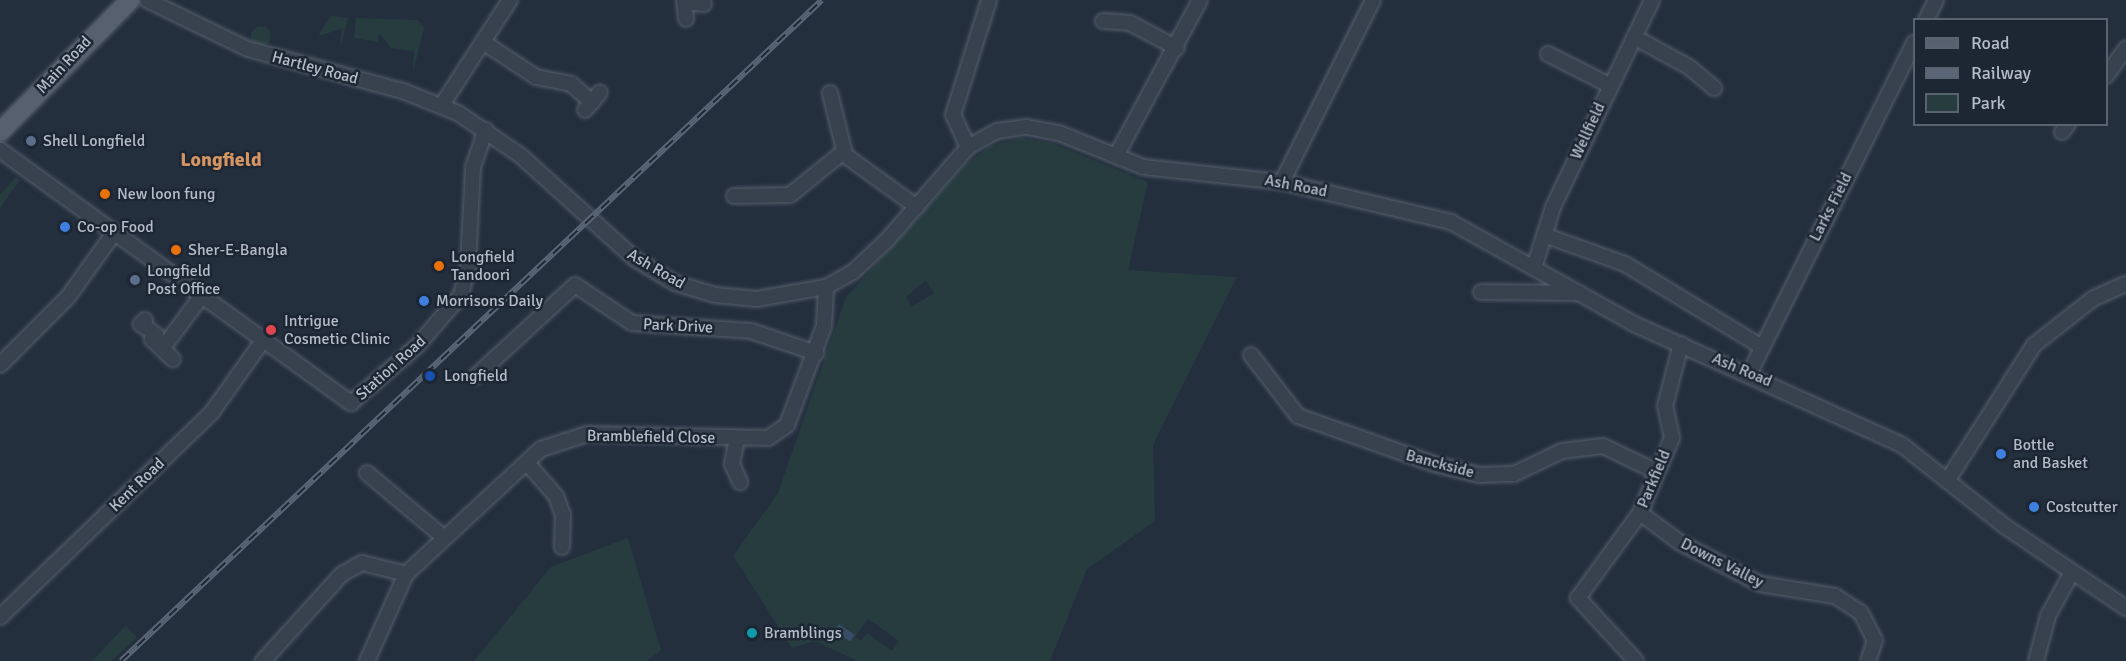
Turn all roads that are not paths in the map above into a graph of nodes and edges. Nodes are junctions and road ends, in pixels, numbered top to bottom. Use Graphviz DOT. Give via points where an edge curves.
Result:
graph roads {
  1 [pos="130,0"];
  2 [pos="147,0"];
  3 [pos="510,0"];
  4 [pos="989,0"];
  5 [pos="1200,0"];
  6 [pos="1373,0"];
  7 [pos="1652,0"];
  8 [pos="1936,0"];
  9 [pos="685,1"];
  10 [pos="704,3"];
  11 [pos="1927,18"];
  12 [pos="686,19"];
  13 [pos="1103,21"];
  14 [pos="1634,37"];
  15 [pos="483,42"];
  16 [pos="1913,45"];
  17 [pos="1177,48"];
  18 [pos="2126,48"];
  19 [pos="1548,54"];
  20 [pos="2108,73"];
  21 [pos="1609,85"];
  22 [pos="1714,88"];
  23 [pos="830,93"];
  24 [pos="592,101"];
  25 [pos="442,105"];
  26 [pos="486,130"];
  27 [pos="0,132"];
  28 [pos="968,147"];
  29 [pos="0,150"];
  30 [pos="845,154"];
  31 [pos="1116,156"];
  32 [pos="748,182"];
  33 [pos="1282,182"];
  34 [pos="917,207"];
  35 [pos="114,233"];
  36 [pos="1544,235"];
  37 [pos="1535,266"];
  38 [pos="2126,284"];
  39 [pos="826,287"];
  40 [pos="1481,292"];
  41 [pos="1579,293"];
  42 [pos="201,297"];
  43 [pos="145,320"];
  44 [pos="262,342"];
  45 [pos="1681,345"];
  46 [pos="1762,347"];
  47 [pos="162,349"];
  48 [pos="816,353"];
  49 [pos="1251,355"];
  50 [pos="173,359"];
  51 [pos="0,365"];
  52 [pos="1750,372"];
  53 [pos="476,376"];
  54 [pos="737,438"];
  55 [pos="527,463"];
  56 [pos="1655,471"];
  57 [pos="367,473"];
  58 [pos="1949,478"];
  59 [pos="740,482"];
  60 [pos="1640,513"];
  61 [pos="442,536"];
  62 [pos="562,547"];
  63 [pos="2072,572"];
  64 [pos="406,574"];
  65 [pos="2126,608"];
  66 [pos="0,617"];
  67 [pos="263,661"];
  68 [pos="367,661"];
  69 [pos="1636,661"];
  70 [pos="1868,661"];
  71 [pos="2037,661"];
  1 -- 27 [label="main road, Main Road"];
  2 -- 25 [label="street, Hartley Road" via="248,49"];
  3 -- 15 [label="street"];
  4 -- 28 [label="street" via="953,115"];
  5 -- 17 [label="street"];
  6 -- 33 [label="street"];
  7 -- 14 [label="street, Wellfield"];
  8 -- 11 [label="street"];
  9 -- 10 [label="street"];
  9 -- 12 [label="street"];
  13 -- 17 [label="street" via="1130,23"];
  14 -- 21 [label="street, Wellfield"];
  14 -- 22 [label="street" via="1689,67"];
  15 -- 24 [label="street" via="536,77 573,85"];
  15 -- 25 [label="street"];
  16 -- 46 [label="street, Larks Field"];
  17 -- 31 [label="street"];
  18 -- 20 [label="street"];
  19 -- 21 [label="street"];
  21 -- 36 [label="street, Wellfield"];
  23 -- 30 [label="street"];
  25 -- 26 [label="street, Hartley Road"];
  26 -- 39 [label="street, Ash Road" via="537,170 620,248 675,282 757,299"];
  26 -- 44 [label="street, Station Road" via="472,166 465,284 455,304 417,346 347,403"];
  28 -- 31 [label="street, Ash Road" via="997,131 1027,127 1059,133"];
  28 -- 34 [label="street, Ash Road"];
  29 -- 35 [label="street, Station Road"];
  30 -- 32 [label="street" via="836,155 793,193 741,196"];
  30 -- 34 [label="street"];
  31 -- 33 [label="street, Ash Road" via="1172,172"];
  33 -- 37 [label="street, Ash Road" via="1451,222"];
  34 -- 39 [label="street, Ash Road" via="853,272"];
  35 -- 42 [label="street, Station Road"];
  35 -- 51 [label="street" via="68,297"];
  36 -- 37 [label="street, Wellfield"];
  36 -- 46 [label="street" via="1625,264"];
  37 -- 41 [label="street, Ash Road"];
  38 -- 58 [label="street" via="2094,298 2034,345"];
  39 -- 48 [label="street, Bramblefield Close"];
  40 -- 41 [label="street"];
  41 -- 45 [label="street, Ash Road"];
  42 -- 44 [label="street, Station Road"];
  42 -- 47 [label="street"];
  43 -- 47 [label="street" via="141,324"];
  44 -- 66 [label="street, Kent Road" via="212,412"];
  45 -- 52 [label="street, Ash Road"];
  45 -- 56 [label="street, Parkfield" via="1665,406 1672,438"];
  46 -- 52 [label="street, Larks Field"];
  47 -- 50 [label="street"];
  48 -- 53 [label="street, Park Drive" via="753,332 632,323 575,285"];
  48 -- 54 [label="street, Bramblefield Close" via="787,425 768,438"];
  49 -- 56 [label="street, Banckside" via="1298,416 1434,464 1479,475 1514,474 1562,451 1603,447"];
  52 -- 58 [label="street, Ash Road" via="1902,445"];
  54 -- 55 [label="street, Bramblefield Close" via="587,434 541,449"];
  54 -- 59 [label="street" via="732,464"];
  55 -- 61 [label="street, Bramblefield Close"];
  55 -- 62 [label="street" via="556,496 563,515"];
  56 -- 60 [label="street, Parkfield"];
  57 -- 61 [label="street"];
  58 -- 63 [label="street, Ash Road"];
  60 -- 69 [label="street, Parkfield" via="1578,598"];
  60 -- 70 [label="street, Downs Valley" via="1679,542 1760,584 1835,596 1861,614 1875,640"];
  61 -- 64 [label="street, Bramblefield Close"];
  63 -- 65 [label="street, Ash Road"];
  63 -- 71 [label="street" via="2048,616"];
  64 -- 67 [label="street" via="362,563 342,574"];
  64 -- 68 [label="street, Bramblefield Close"];
}
